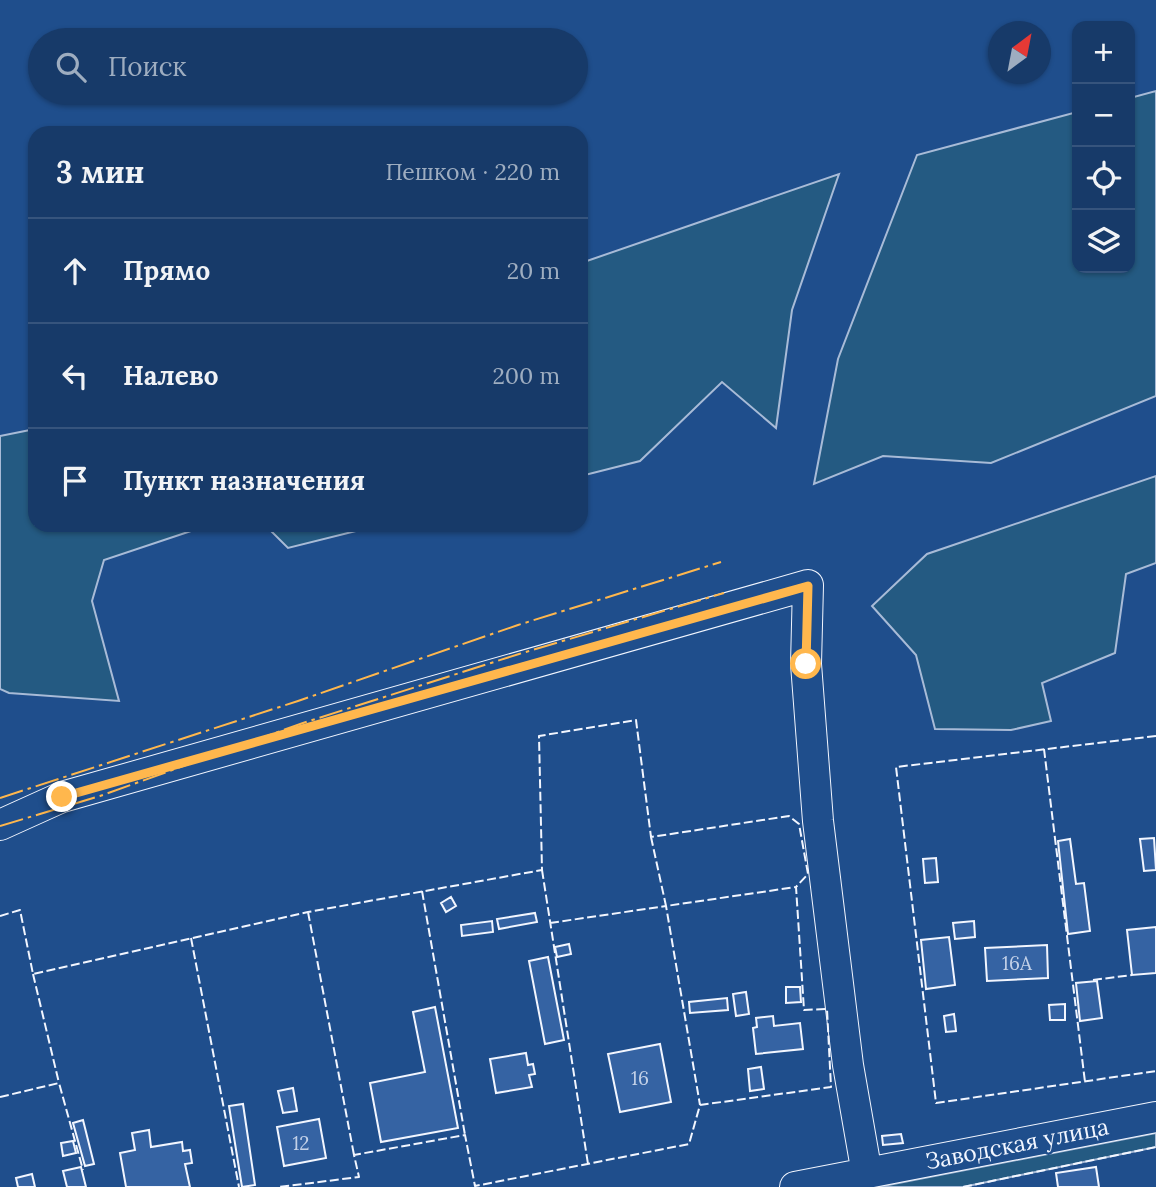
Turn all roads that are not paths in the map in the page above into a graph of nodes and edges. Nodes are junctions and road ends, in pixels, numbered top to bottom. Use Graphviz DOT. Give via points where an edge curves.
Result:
graph roads {
  1 [pos="0,825"];
  2 [pos="1156,1117"];
  3 [pos="867,1174"];
  4 [pos="795,1187"];
  1 -- 3 [label="street" via="62,797 808,586 806,664 818,821 848,1065"];
  2 -- 3 [label="street, Заводская улица"];
  3 -- 4 [label="street, Заводская улица"];
}
